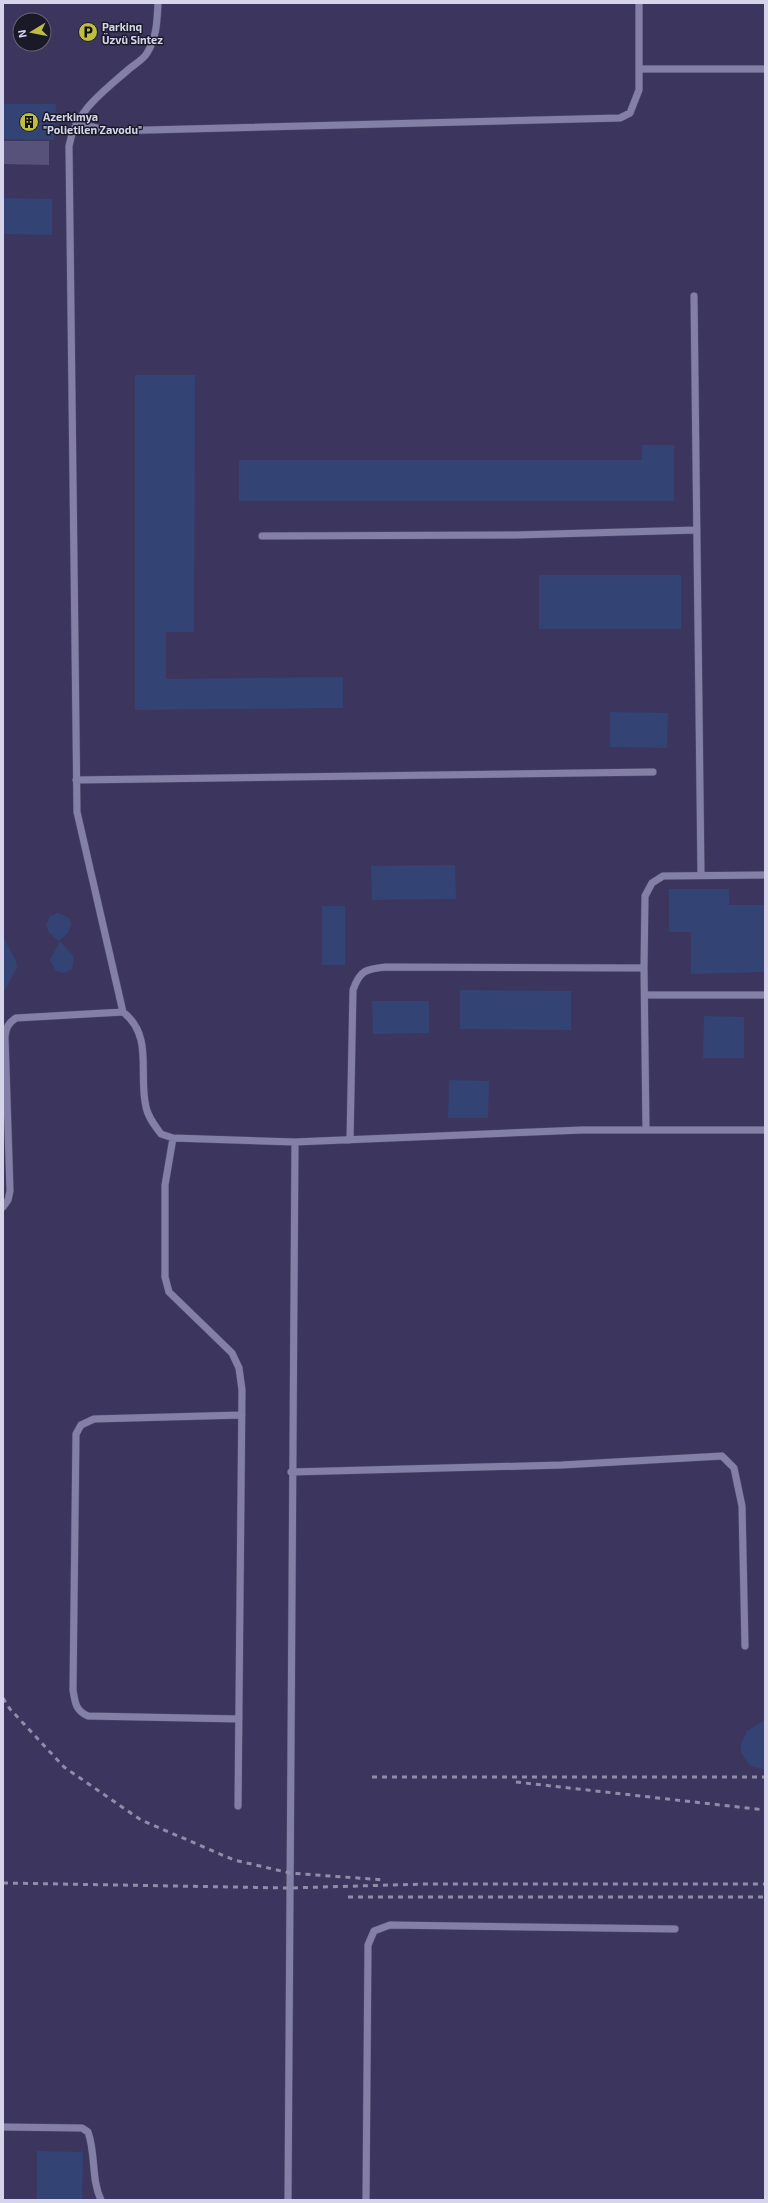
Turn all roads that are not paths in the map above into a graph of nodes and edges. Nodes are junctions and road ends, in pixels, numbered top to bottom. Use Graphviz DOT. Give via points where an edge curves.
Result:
graph roads {
  1 [pos="158,3"];
  2 [pos="639,3"];
  3 [pos="639,69"];
  4 [pos="765,69"];
  5 [pos="76,122"];
  6 [pos="694,296"];
  7 [pos="697,530"];
  8 [pos="262,536"];
  9 [pos="653,772"];
  10 [pos="76,780"];
  11 [pos="701,875"];
  12 [pos="765,875"];
  13 [pos="644,968"];
  14 [pos="645,995"];
  15 [pos="765,995"];
  16 [pos="123,1012"];
  17 [pos="646,1130"];
  18 [pos="765,1130"];
  19 [pos="173,1138"];
  20 [pos="350,1140"];
  21 [pos="295,1142"];
  22 [pos="3,1208"];
  23 [pos="242,1416"];
  24 [pos="292,1472"];
  25 [pos="746,1646"];
  26 [pos="239,1719"];
  27 [pos="238,1806"];
  28 [pos="675,1929"];
  29 [pos="3,2127"];
  30 [pos="101,2200"];
  31 [pos="288,2200"];
  32 [pos="366,2200"];
  1 -- 5 [label="lane" via="157,32 147,54 92,102"];
  2 -- 3 [label="lane"];
  3 -- 4 [label="lane"];
  3 -- 5 [label="lane" via="639,90 630,113 620,118 109,131"];
  5 -- 10 [label="lane" via="69,146"];
  6 -- 7 [label="lane"];
  7 -- 8 [label="lane" via="516,535"];
  7 -- 11 [label="lane"];
  9 -- 10 [label="lane"];
  10 -- 16 [label="lane" via="85,853"];
  11 -- 12 [label="lane"];
  11 -- 13 [label="lane" via="663,876 652,883 645,896"];
  13 -- 14 [label="lane"];
  13 -- 20 [label="lane" via="369,969 357,977 353,990"];
  14 -- 15 [label="lane"];
  14 -- 17 [label="lane"];
  16 -- 19 [label="lane" via="133,1019 143,1044 146,1107 161,1134"];
  16 -- 22 [label="lane" via="16,1018 6,1027 10,1191"];
  17 -- 18 [label="lane"];
  17 -- 20 [label="lane" via="582,1130"];
  19 -- 21 [label="lane"];
  19 -- 23 [label="lane" via="165,1185 165,1277 169,1292 232,1353 239,1368"];
  20 -- 21 [label="lane"];
  21 -- 24 [label="lane"];
  23 -- 26 [label="lane"];
  23 -- 26 [label="lane" via="94,1419 81,1425 76,1434 73,1690 79,1712 88,1716"];
  24 -- 25 [label="lane" via="562,1465 722,1456 734,1468 742,1506"];
  24 -- 31 [label="lane"];
  26 -- 27 [label="lane"];
  28 -- 32 [label="lane" via="390,1925 374,1931 368,1945"];
  29 -- 30 [label="lane" via="82,2128 88,2132 92,2143 97,2190"];
}
